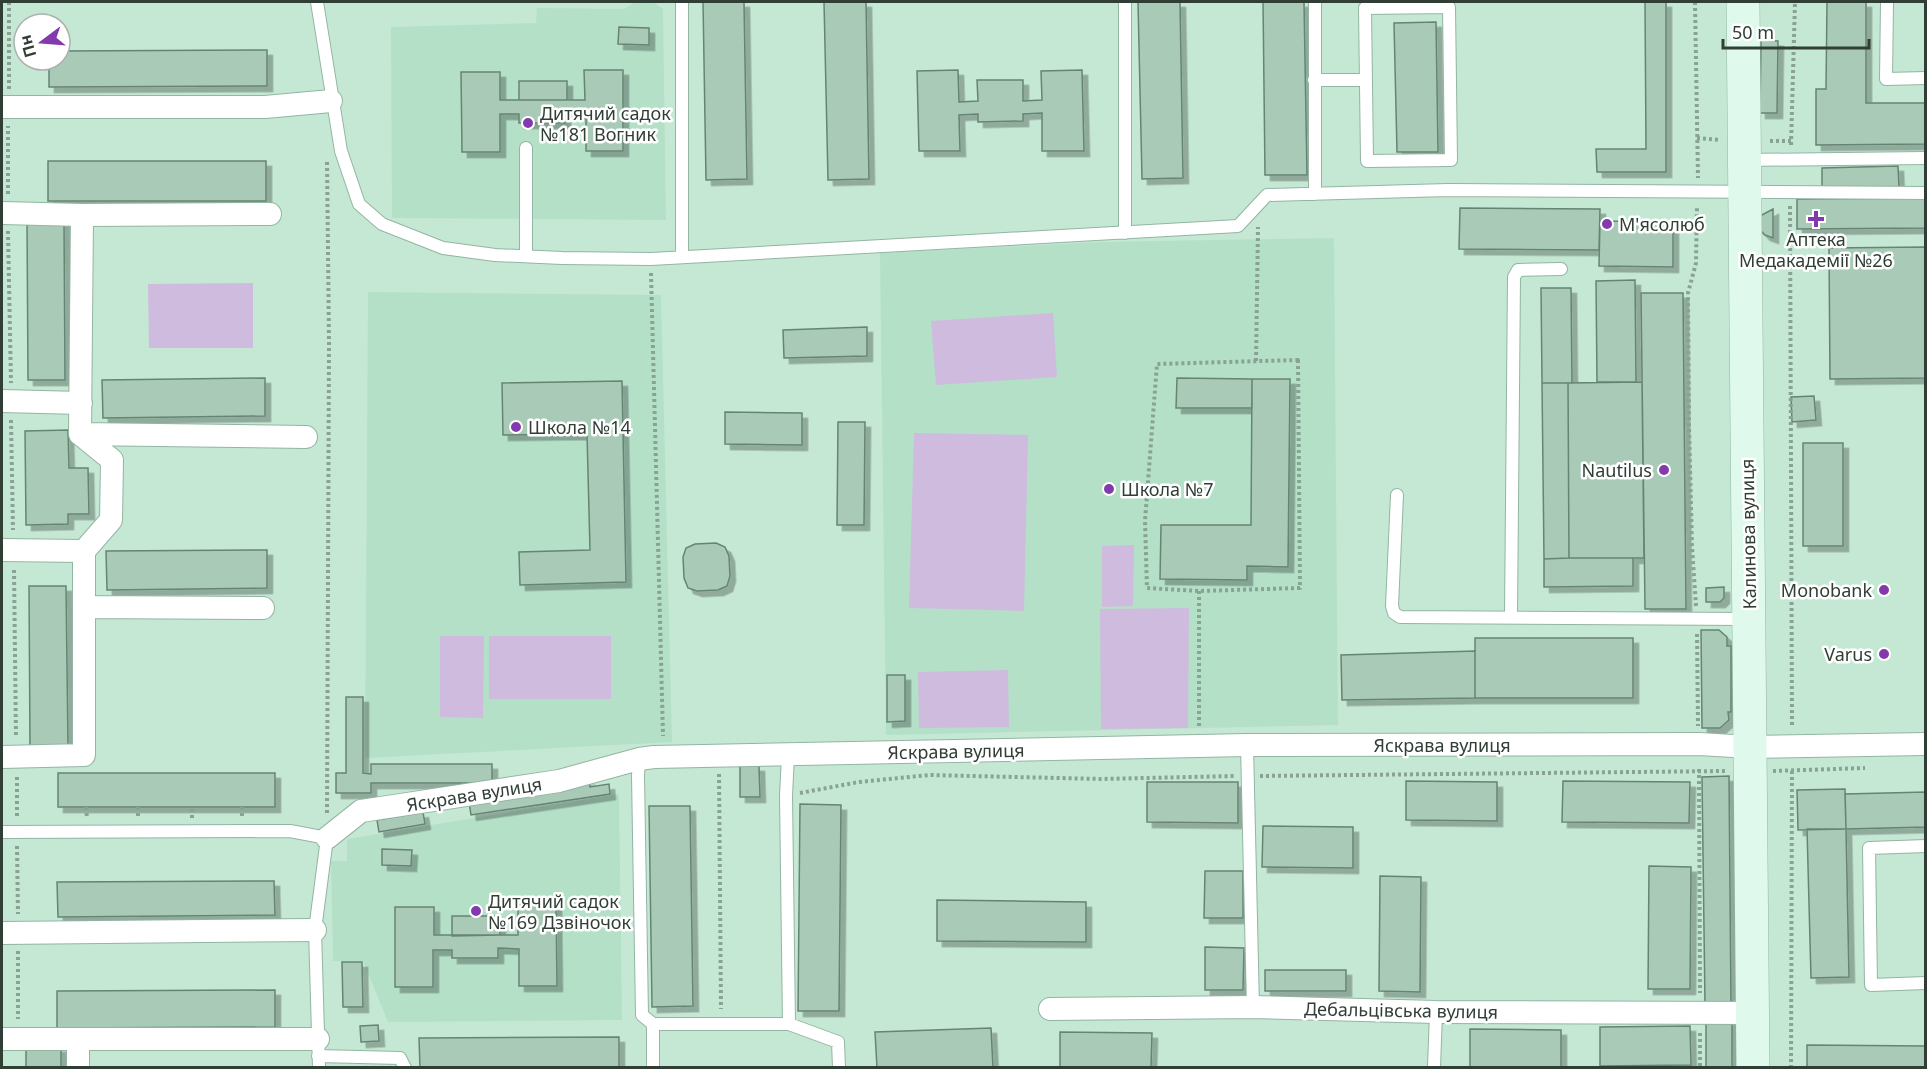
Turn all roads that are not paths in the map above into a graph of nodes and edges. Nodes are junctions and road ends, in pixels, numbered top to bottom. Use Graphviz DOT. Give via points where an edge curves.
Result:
graph roads {
  1 [pos="317,2"];
  2 [pos="681,2"];
  3 [pos="1125,2"];
  4 [pos="1315,2"];
  5 [pos="1743,2"];
  6 [pos="1887,2"];
  7 [pos="1926,78"];
  8 [pos="1314,80"];
  9 [pos="1366,80"];
  10 [pos="332,101"];
  11 [pos="2,107"];
  12 [pos="526,148"];
  13 [pos="1926,158"];
  14 [pos="1743,160"];
  15 [pos="1743,192"];
  16 [pos="1926,193"];
  17 [pos="1315,194"];
  18 [pos="2,213"];
  19 [pos="82,214"];
  20 [pos="270,214"];
  21 [pos="1125,233"];
  22 [pos="526,256"];
  23 [pos="682,256"];
  24 [pos="1560,269"];
  25 [pos="2,401"];
  26 [pos="81,403"];
  27 [pos="80,434"];
  28 [pos="306,436"];
  29 [pos="1396,495"];
  30 [pos="2,550"];
  31 [pos="84,551"];
  32 [pos="84,607"];
  33 [pos="263,608"];
  34 [pos="1511,616"];
  35 [pos="1749,619"];
  36 [pos="1926,744"];
  37 [pos="1247,745"];
  38 [pos="1750,747"];
  39 [pos="788,755"];
  40 [pos="2,757"];
  41 [pos="646,758"];
  42 [pos="2,832"];
  43 [pos="327,838"];
  44 [pos="1926,846"];
  45 [pos="315,930"];
  46 [pos="2,933"];
  47 [pos="1926,983"];
  48 [pos="1253,1007"];
  49 [pos="1050,1009"];
  50 [pos="1436,1012"];
  51 [pos="1752,1013"];
  52 [pos="653,1024"];
  53 [pos="789,1024"];
  54 [pos="2,1039"];
  55 [pos="78,1039"];
  56 [pos="318,1054"];
  57 [pos="78,1068"];
  58 [pos="405,1068"];
  59 [pos="653,1068"];
  60 [pos="839,1068"];
  61 [pos="1434,1068"];
  62 [pos="1753,1068"];
  1 -- 10 [label="lane"];
  2 -- 23 [label="lane"];
  3 -- 21 [label="lane"];
  4 -- 8 [label="lane"];
  5 -- 14 [label="street, Калинова вулиця"];
  6 -- 7 [label="lane" via="1886,79"];
  8 -- 9 [label="lane"];
  8 -- 17 [label="lane"];
  9 -- 9 [label="lane" via="1365,8 1449,7 1451,160 1367,161"];
  10 -- 11 [label="street" via="265,107"];
  10 -- 22 [label="lane" via="340,151 359,204 382,224 443,248"];
  12 -- 22 [label="lane"];
  13 -- 14 [label="lane"];
  14 -- 15 [label="street, Калинова вулиця"];
  15 -- 16 [label="lane"];
  15 -- 17 [label="lane" via="1448,190"];
  15 -- 35 [label="street, Калинова вулиця"];
  17 -- 21 [label="lane" via="1267,195 1238,226"];
  18 -- 19 [label="street"];
  19 -- 20 [label="street"];
  19 -- 26 [label="street"];
  21 -- 23 [label="lane"];
  22 -- 23 [label="lane"];
  24 -- 34 [label="lane" via="1518,270 1514,277"];
  25 -- 26 [label="street"];
  26 -- 27 [label="street"];
  27 -- 28 [label="street"];
  27 -- 31 [label="street" via="112,460 111,520"];
  29 -- 34 [label="lane" via="1394,613 1401,617"];
  30 -- 31 [label="street"];
  31 -- 32 [label="street"];
  32 -- 33 [label="street"];
  32 -- 40 [label="street" via="84,755"];
  34 -- 35 [label="lane"];
  35 -- 38 [label="street, Калинова вулиця"];
  36 -- 38 [label="street, Яскрава вулиця"];
  37 -- 38 [label="street, Яскрава вулиця" via="1698,737"];
  37 -- 39 [label="street, Яскрава вулиця"];
  37 -- 48 [label="lane"];
  38 -- 51 [label="street, Калинова вулиця"];
  39 -- 41 [label="street, Яскрава вулиця"];
  39 -- 53 [label="lane"];
  41 -- 43 [label="street, Яскрава вулиця" via="559,781 362,811"];
  41 -- 52 [label="lane" via="638,776 642,1015"];
  42 -- 43 [label="lane" via="290,831"];
  43 -- 45 [label="lane"];
  44 -- 47 [label="lane" via="1869,848 1871,984"];
  45 -- 46 [label="street"];
  45 -- 56 [label="lane"];
  48 -- 49 [label="street, Дебальцівська вулиця"];
  48 -- 50 [label="street, Дебальцівська вулиця"];
  50 -- 51 [label="street, Дебальцівська вулиця"];
  50 -- 61 [label="lane"];
  51 -- 62 [label="street, Калинова вулиця"];
  52 -- 53 [label="lane"];
  52 -- 59 [label="lane"];
  53 -- 60 [label="lane" via="838,1042"];
  54 -- 55 [label="street"];
  55 -- 56 [label="street"];
  55 -- 57 [label="street"];
  56 -- 58 [label="lane" via="400,1058"];
}
